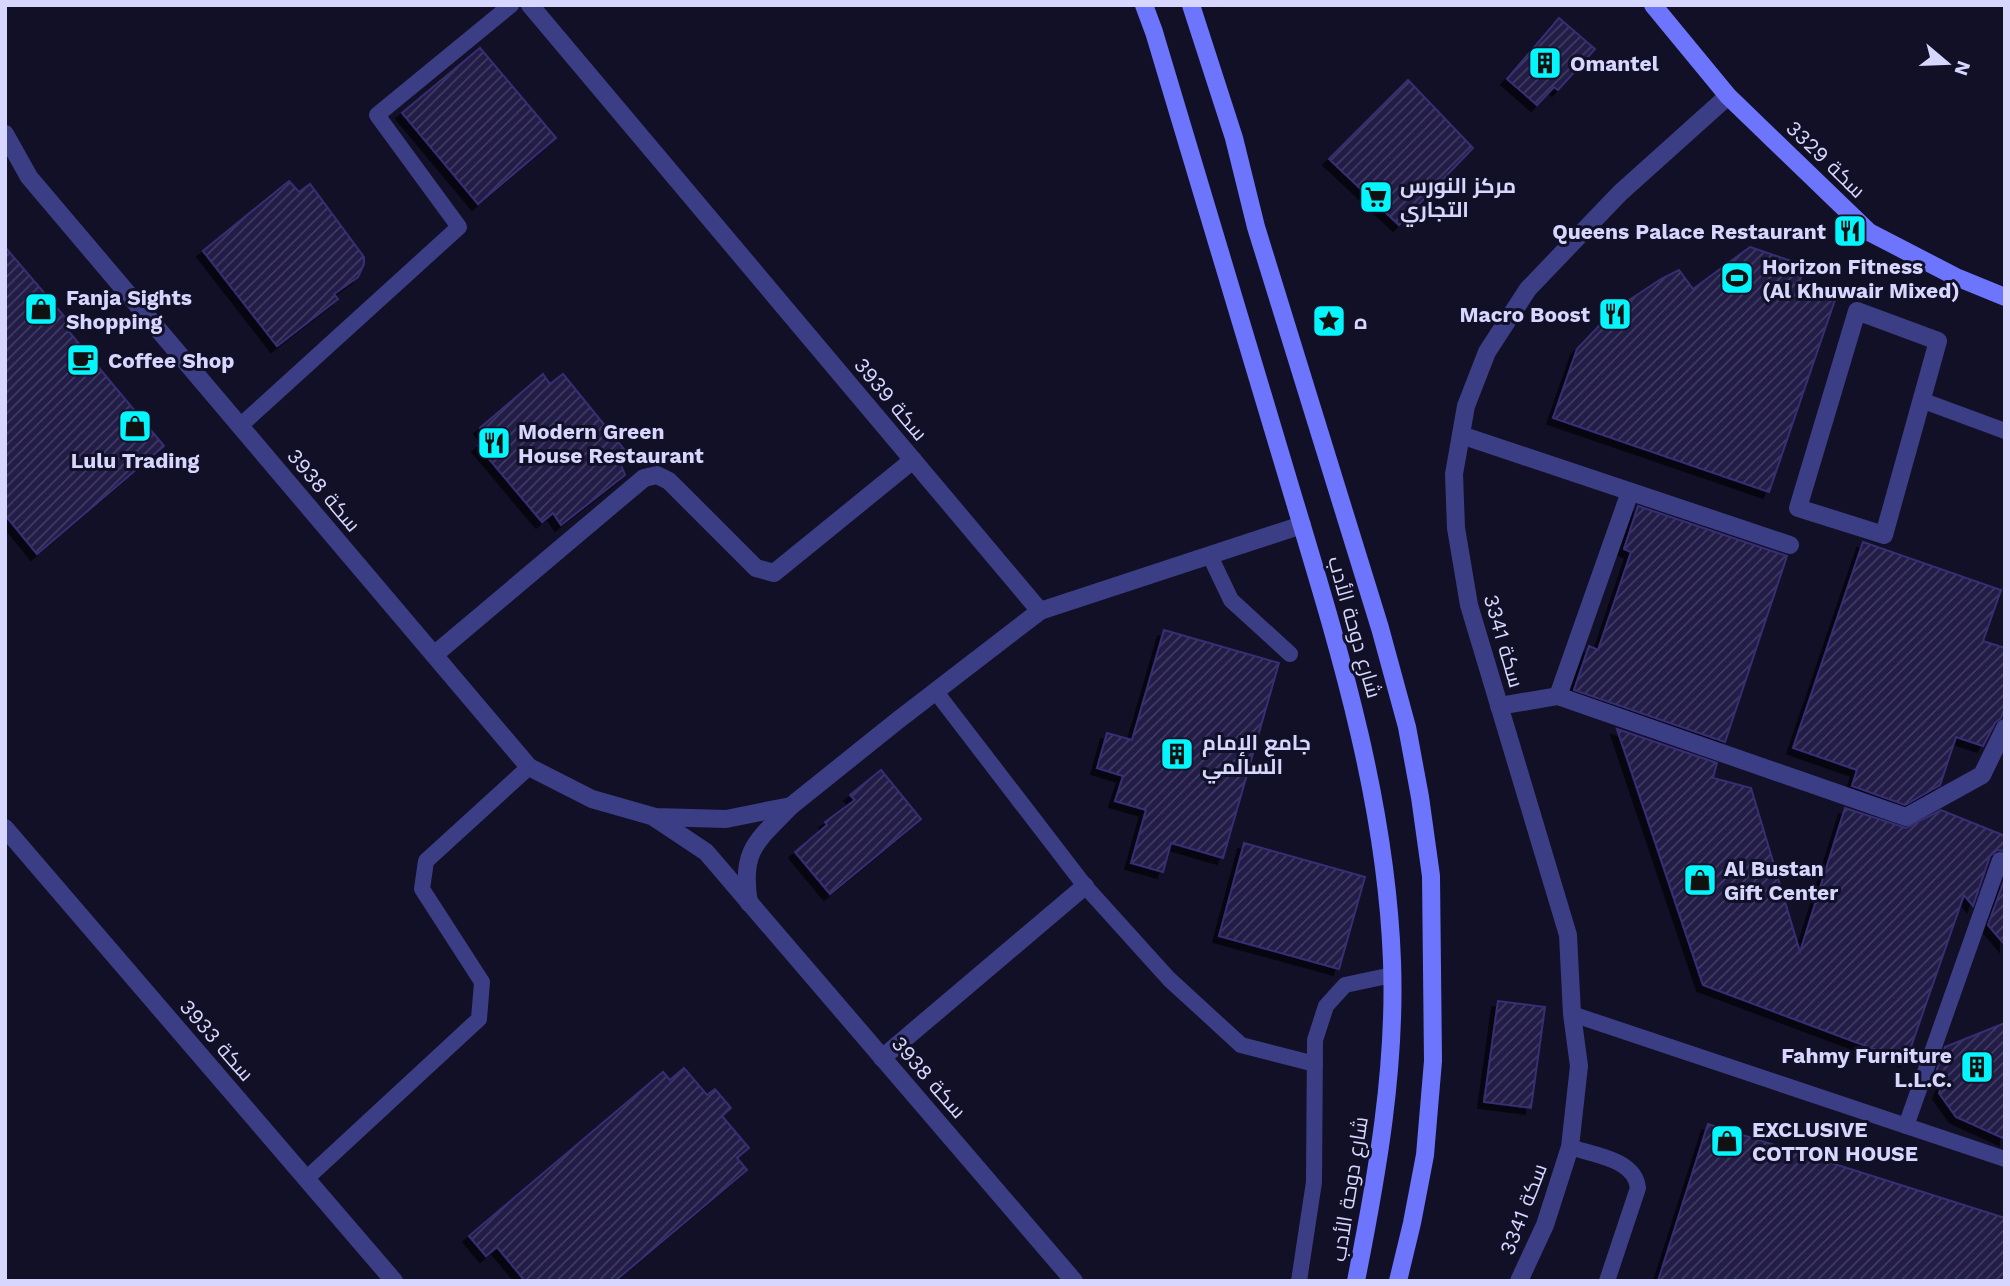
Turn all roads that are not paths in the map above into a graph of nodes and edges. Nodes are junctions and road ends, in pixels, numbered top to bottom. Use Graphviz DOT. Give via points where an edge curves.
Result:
graph roads {
  1 [pos="511,5"];
  2 [pos="530,5"];
  3 [pos="1144,5"];
  4 [pos="1191,5"];
  5 [pos="1653,5"];
  6 [pos="1728,96"];
  7 [pos="5,134"];
  8 [pos="2005,297"];
  9 [pos="1921,400"];
  10 [pos="240,426"];
  11 [pos="2005,431"];
  12 [pos="1461,435"];
  13 [pos="913,460"];
  14 [pos="1630,492"];
  15 [pos="1302,525"];
  16 [pos="1790,545"];
  17 [pos="1210,556"];
  18 [pos="1040,611"];
  19 [pos="1290,654"];
  20 [pos="434,655"];
  21 [pos="936,692"];
  22 [pos="1558,696"];
  23 [pos="1499,706"];
  24 [pos="2005,727"];
  25 [pos="529,766"];
  26 [pos="791,806"];
  27 [pos="655,817"];
  28 [pos="5,828"];
  29 [pos="2003,856"];
  30 [pos="1085,886"];
  31 [pos="749,903"];
  32 [pos="1392,975"];
  33 [pos="1572,1014"];
  34 [pos="882,1058"];
  35 [pos="1315,1064"];
  36 [pos="1906,1126"];
  37 [pos="1570,1147"];
  38 [pos="2005,1159"];
  39 [pos="306,1178"];
  40 [pos="394,1281"];
  41 [pos="1074,1281"];
  42 [pos="1299,1281"];
  43 [pos="1356,1281"];
  44 [pos="1398,1281"];
  45 [pos="1519,1281"];
  46 [pos="1607,1281"];
  1 -- 10 [label="lane" via="377,115 459,227"];
  2 -- 13 [label="street, سكة 3939"];
  3 -- 15 [label="main road, شارع دوحة الأدب"];
  4 -- 44 [label="main road, شارع دوحة الأدب" via="1380,628 1420,797 1431,876 1433,1061 1425,1155"];
  5 -- 6 [label="main road, سكة 3329"];
  6 -- 8 [label="main road, سكة 3329" via="1869,232"];
  6 -- 12 [label="street, سكة 3341" via="1620,193 1528,289 1487,352 1466,407"];
  7 -- 10 [label="street, سكة 3938" via="29,177"];
  9 -- 9 [label="street" via="1938,341 1857,311 1798,508 1884,535"];
  9 -- 11 [label="lane"];
  10 -- 20 [label="street, سكة 3938"];
  12 -- 14 [label="street"];
  12 -- 23 [label="street, سكة 3341" via="1454,474 1456,528 1469,605"];
  13 -- 18 [label="street, سكة 3939"];
  13 -- 20 [label="street" via="774,573 756,568 669,481 657,475 644,478"];
  14 -- 16 [label="street"];
  14 -- 22 [label="street"];
  15 -- 17 [label="street"];
  15 -- 32 [label="main road, شارع دوحة الأدب" via="1361,731 1381,835"];
  17 -- 18 [label="street"];
  17 -- 19 [label="lane" via="1231,600"];
  18 -- 21 [label="street, سكة 3938"];
  20 -- 25 [label="street, سكة 3938"];
  21 -- 26 [label="street, سكة 3938"];
  21 -- 30 [label="lane"];
  22 -- 23 [label="street"];
  22 -- 24 [label="street" via="1906,817 1983,775"];
  23 -- 33 [label="street, سكة 3341" via="1568,935"];
  25 -- 27 [label="street, سكة 3938" via="592,799"];
  25 -- 39 [label="lane" via="426,861 422,890 482,982 479,1019"];
  26 -- 27 [label="street, سكة 3938" via="726,819"];
  26 -- 31 [label="street, سكة 3938" via="750,850"];
  27 -- 31 [label="street, سكة 3938" via="706,852"];
  28 -- 39 [label="street, سكة 3933"];
  29 -- 36 [label="lane"];
  30 -- 34 [label="street"];
  30 -- 35 [label="lane" via="1169,979 1241,1045"];
  31 -- 34 [label="street, سكة 3938"];
  32 -- 35 [label="lane" via="1345,985 1326,1006 1315,1040"];
  32 -- 43 [label="main road, شارع دوحة الأدب" via="1379,1163"];
  33 -- 36 [label="lane"];
  33 -- 37 [label="street, سكة 3341" via="1579,1066"];
  34 -- 41 [label="street, سكة 3938"];
  35 -- 42 [label="lane" via="1314,1182"];
  36 -- 38 [label="lane"];
  37 -- 45 [label="street, سكة 3341" via="1545,1225"];
  37 -- 46 [label="lane" via="1626,1166 1637,1177 1638,1188"];
  39 -- 40 [label="street, سكة 3933"];
}
